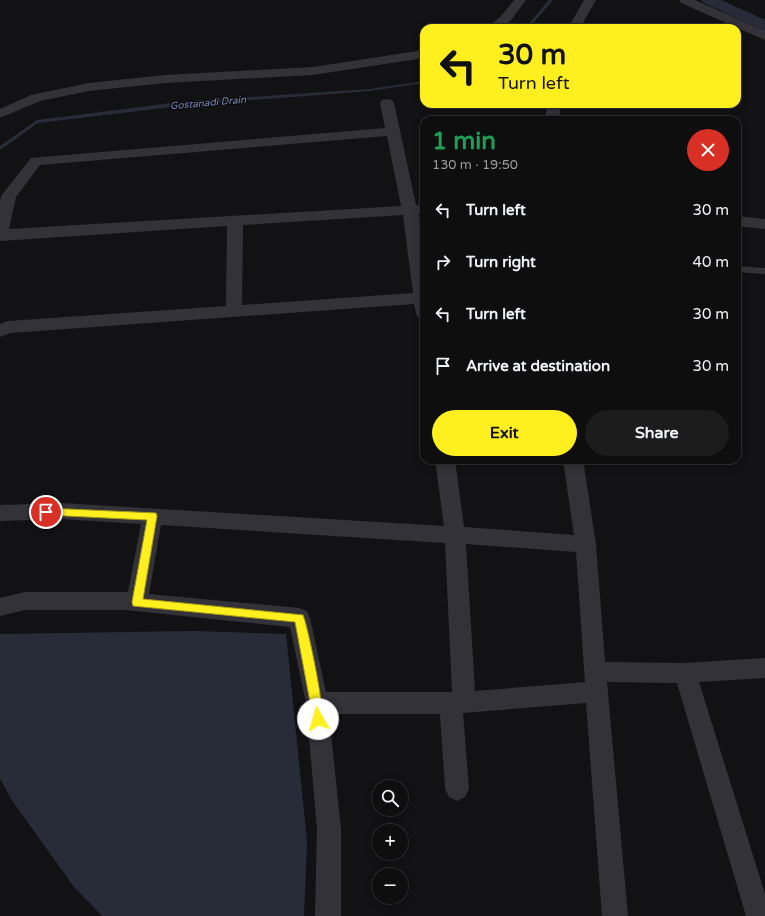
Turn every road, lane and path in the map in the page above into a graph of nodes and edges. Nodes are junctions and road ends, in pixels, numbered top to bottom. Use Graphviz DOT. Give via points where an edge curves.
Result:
graph roads {
  1 [pos="520,0"];
  2 [pos="590,0"];
  3 [pos="685,0"];
  4 [pos="499,24"];
  5 [pos="576,24"];
  6 [pos="738,24"];
  7 [pos="741,25"];
  8 [pos="765,36"];
  9 [pos="420,55"];
  10 [pos="387,104"];
  11 [pos="0,114"];
  12 [pos="394,131"];
  13 [pos="417,209"];
  14 [pos="235,221"];
  15 [pos="741,221"];
  16 [pos="765,224"];
  17 [pos="0,236"];
  18 [pos="420,256"];
  19 [pos="741,269"];
  20 [pos="765,271"];
  21 [pos="420,303"];
  22 [pos="234,311"];
  23 [pos="0,331"];
  24 [pos="446,464"];
  25 [pos="574,464"];
  26 [pos="0,513"];
  27 [pos="152,516"];
  28 [pos="455,535"];
  29 [pos="586,544"];
  30 [pos="137,602"];
  31 [pos="0,607"];
  32 [pos="765,668"];
  33 [pos="685,673"];
  34 [pos="596,682"];
  35 [pos="317,703"];
  36 [pos="458,703"];
  37 [pos="457,790"];
  38 [pos="328,916"];
  39 [pos="615,916"];
  40 [pos="759,916"];
  1 -- 4 [label="street"];
  2 -- 5 [label="street"];
  3 -- 6 [label="street"];
  7 -- 8 [label="street"];
  9 -- 11 [label="street" via="313,71 165,79 89,87 36,98"];
  10 -- 12 [label="street"];
  12 -- 13 [label="street"];
  12 -- 17 [label="street" via="36,161 9,196"];
  13 -- 14 [label="street"];
  13 -- 18 [label="street"];
  14 -- 17 [label="street"];
  14 -- 22 [label="street"];
  15 -- 16 [label="street"];
  19 -- 20 [label="lane"];
  21 -- 22 [label="street"];
  22 -- 23 [label="street" via="8,327"];
  24 -- 28 [label="street"];
  25 -- 29 [label="street"];
  26 -- 27 [label="street" via="61,511"];
  27 -- 28 [label="street"];
  27 -- 30 [label="street"];
  28 -- 29 [label="street"];
  28 -- 36 [label="street"];
  29 -- 34 [label="street"];
  30 -- 31 [label="street" via="25,602"];
  30 -- 35 [label="street" via="299,618"];
  32 -- 33 [label="street"];
  33 -- 34 [label="street"];
  33 -- 40 [label="street"];
  34 -- 36 [label="street"];
  34 -- 39 [label="street"];
  35 -- 36 [label="street"];
  35 -- 38 [label="street" via="330,830"];
  36 -- 37 [label="street"];
}
